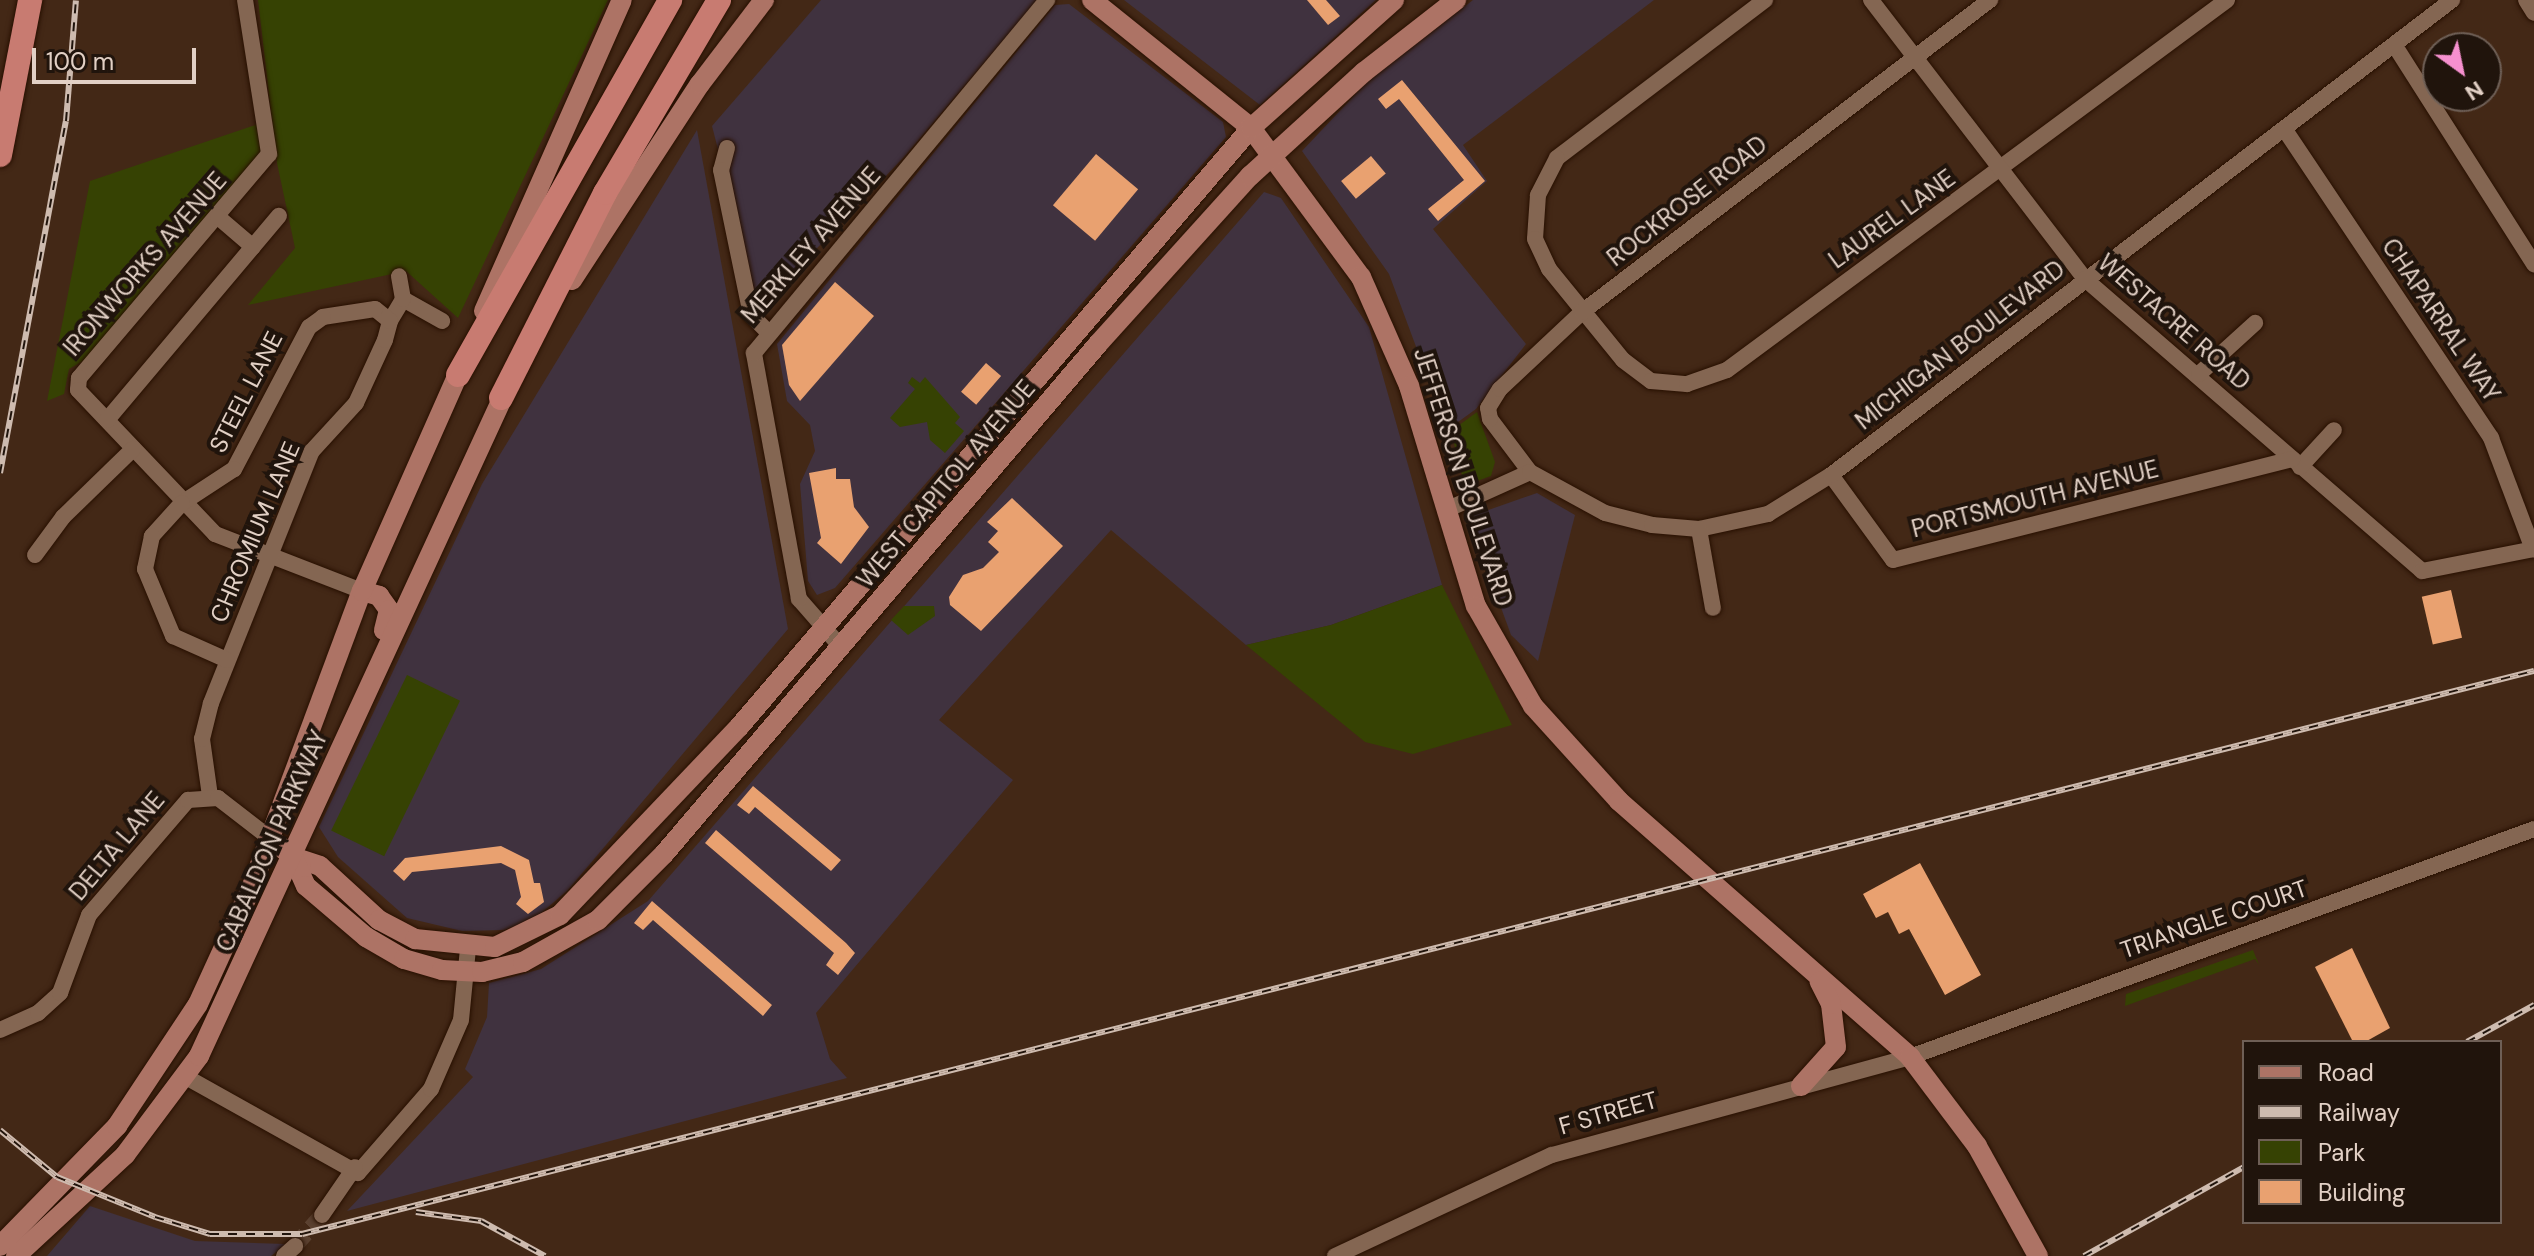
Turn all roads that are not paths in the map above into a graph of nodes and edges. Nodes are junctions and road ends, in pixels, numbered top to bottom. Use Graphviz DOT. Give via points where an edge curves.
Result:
graph roads {
  1 [pos="30,0"];
  2 [pos="245,0"];
  3 [pos="622,0"];
  4 [pos="670,0"];
  5 [pos="719,0"];
  6 [pos="764,0"];
  7 [pos="1047,0"];
  8 [pos="1092,0"];
  9 [pos="1394,0"];
  10 [pos="1456,0"];
  11 [pos="1765,0"];
  12 [pos="1871,0"];
  13 [pos="1990,0"];
  14 [pos="2227,0"];
  15 [pos="2452,0"];
  16 [pos="2526,0"];
  17 [pos="2534,13"];
  18 [pos="2395,46"];
  19 [pos="1914,57"];
  20 [pos="1251,128"];
  21 [pos="2285,130"];
  22 [pos="727,148"];
  23 [pos="0,155"];
  24 [pos="1272,156"];
  25 [pos="1999,171"];
  26 [pos="279,216"];
  27 [pos="218,217"];
  28 [pos="253,247"];
  29 [pos="2534,264"];
  30 [pos="399,276"];
  31 [pos="2085,279"];
  32 [pos="403,299"];
  33 [pos="1100,306"];
  34 [pos="1582,312"];
  35 [pos="390,321"];
  36 [pos="442,321"];
  37 [pos="2255,323"];
  38 [pos="767,331"];
  39 [pos="1084,361"];
  40 [pos="2199,374"];
  41 [pos="458,375"];
  42 [pos="501,398"];
  43 [pos="1005,417"];
  44 [pos="107,420"];
  45 [pos="2334,430"];
  46 [pos="133,449"];
  47 [pos="1003,459"];
  48 [pos="2296,463"];
  49 [pos="1530,472"];
  50 [pos="1831,475"];
  51 [pos="182,503"];
  52 [pos="1446,510"];
  53 [pos="1699,529"];
  54 [pos="2533,549"];
  55 [pos="269,554"];
  56 [pos="35,555"];
  57 [pos="362,591"];
  58 [pos="1713,608"];
  59 [pos="820,629"];
  60 [pos="841,647"];
  61 [pos="227,660"];
  62 [pos="365,694"];
  63 [pos="210,796"];
  64 [pos="2534,829"];
  65 [pos="271,839"];
  66 [pos="293,857"];
  67 [pos="468,949"];
  68 [pos="1814,971"];
  69 [pos="466,973"];
  70 [pos="0,1030"];
  71 [pos="1910,1057"];
  72 [pos="186,1077"];
  73 [pos="1801,1086"];
  74 [pos="355,1173"];
  75 [pos="322,1215"];
  76 [pos="0,1246"];
  77 [pos="16,1256"];
  78 [pos="1335,1256"];
  79 [pos="2038,1256"];
  1 -- 23 [label="highway"];
  2 -- 27 [label="street, IRONWORKS AVENUE" via="269,154"];
  3 -- 41 [label="main road, CABALDON PARKWAY"];
  4 -- 41 [label="highway"];
  5 -- 42 [label="highway" via="605,193"];
  6 -- 42 [label="main road, CABALDON PARKWAY" via="649,158"];
  7 -- 38 [label="street, MERKLEY AVENUE"];
  8 -- 20 [label="main road, JEFFERSON BOULEVARD"];
  9 -- 20 [label="main road, WEST CAPITOL AVENUE"];
  10 -- 24 [label="main road, WEST CAPITOL AVENUE" via="1364,72"];
  11 -- 34 [label="street, LAUREL LANE" via="1557,158 1546,176 1538,195 1535,239"];
  12 -- 19 [label="street, WESTACRE ROAD"];
  13 -- 19 [label="street, ROCKROSE ROAD"];
  14 -- 25 [label="street, LAUREL LANE"];
  15 -- 18 [label="street, MICHIGAN BOULEVARD"];
  16 -- 17 [label="street"];
  18 -- 21 [label="street, MICHIGAN BOULEVARD"];
  18 -- 29 [label="street"];
  19 -- 25 [label="street, WESTACRE ROAD"];
  19 -- 34 [label="street, ROCKROSE ROAD"];
  20 -- 24 [label="main road, JEFFERSON BOULEVARD"];
  20 -- 33 [label="main road, WEST CAPITOL AVENUE"];
  21 -- 31 [label="street, MICHIGAN BOULEVARD"];
  21 -- 54 [label="street, CHAPARRAL WAY" via="2491,438"];
  22 -- 38 [label="street" via="721,170 751,315"];
  24 -- 39 [label="main road, WEST CAPITOL AVENUE"];
  24 -- 52 [label="main road, JEFFERSON BOULEVARD" via="1378,308 1409,386"];
  25 -- 31 [label="street, WESTACRE ROAD"];
  25 -- 34 [label="street, LAUREL LANE" via="1727,370 1687,384 1651,381 1623,360"];
  26 -- 28 [label="street"];
  27 -- 28 [label="street"];
  27 -- 44 [label="street, IRONWORKS AVENUE" via="79,378 80,394"];
  28 -- 44 [label="street"];
  30 -- 32 [label="street"];
  31 -- 40 [label="street, WESTACRE ROAD"];
  31 -- 50 [label="street, MICHIGAN BOULEVARD"];
  32 -- 35 [label="street, CHROMIUM LANE"];
  32 -- 36 [label="street"];
  33 -- 39 [label="main road" via="1079,352"];
  33 -- 43 [label="main road, WEST CAPITOL AVENUE"];
  34 -- 49 [label="street, ROCKROSE ROAD" via="1488,408"];
  35 -- 51 [label="street, STEEL LANE" via="375,309 323,317 309,327 234,469"];
  35 -- 55 [label="street, CHROMIUM LANE" via="356,403 312,451"];
  37 -- 40 [label="street"];
  38 -- 59 [label="street, MERKLEY AVENUE" via="752,369 799,599"];
  39 -- 47 [label="main road, WEST CAPITOL AVENUE"];
  40 -- 48 [label="street, WESTACRE ROAD"];
  41 -- 57 [label="main road, CABALDON PARKWAY"];
  42 -- 62 [label="main road, CABALDON PARKWAY"];
  43 -- 47 [label="main road" via="996,449"];
  43 -- 59 [label="main road, WEST CAPITOL AVENUE"];
  44 -- 46 [label="street, IRONWORKS AVENUE"];
  45 -- 48 [label="street"];
  46 -- 51 [label="street, IRONWORKS AVENUE"];
  46 -- 56 [label="street" via="60,520"];
  47 -- 60 [label="main road, WEST CAPITOL AVENUE"];
  48 -- 50 [label="street, PORTSMOUTH AVENUE" via="1893,560"];
  48 -- 54 [label="street, WESTACRE ROAD" via="2422,571"];
  49 -- 52 [label="street"];
  49 -- 53 [label="street, MICHIGAN BOULEVARD" via="1605,513"];
  50 -- 53 [label="street, MICHIGAN BOULEVARD" via="1768,514"];
  51 -- 55 [label="street, IRONWORKS AVENUE" via="215,534"];
  51 -- 61 [label="street, STEEL LANE" via="152,536 144,556 150,587 173,636"];
  52 -- 68 [label="main road, JEFFERSON BOULEVARD" via="1476,606 1533,706 1619,801"];
  53 -- 58 [label="street"];
  55 -- 57 [label="street, IRONWORKS AVENUE"];
  55 -- 61 [label="street, CHROMIUM LANE"];
  57 -- 62 [label="main road" via="385,602 390,616 367,670"];
  57 -- 65 [label="main road, CABALDON PARKWAY"];
  59 -- 60 [label="street, MERKLEY AVENUE"];
  59 -- 67 [label="main road, WEST CAPITOL AVENUE" via="576,901 532,933"];
  60 -- 69 [label="main road, WEST CAPITOL AVENUE" via="614,908 538,956"];
  61 -- 63 [label="street, CHROMIUM LANE" via="202,739"];
  62 -- 66 [label="main road, CABALDON PARKWAY"];
  63 -- 65 [label="street"];
  63 -- 70 [label="street, DELTA LANE" via="179,807 89,915 76,936 68,979 54,1000"];
  64 -- 71 [label="street, TRIANGLE COURT"];
  65 -- 66 [label="main road"];
  65 -- 76 [label="main road, CABALDON PARKWAY" via="223,953 171,1049 97,1150"];
  66 -- 67 [label="main road" via="320,866 398,932"];
  66 -- 69 [label="main road" via="306,886 384,950"];
  66 -- 72 [label="main road, CABALDON PARKWAY"];
  67 -- 69 [label="street"];
  68 -- 71 [label="main road, JEFFERSON BOULEVARD"];
  68 -- 73 [label="main road" via="1831,1004 1838,1036 1830,1058"];
  69 -- 74 [label="street" via="461,1020 435,1075"];
  71 -- 73 [label="street, F STREET"];
  71 -- 79 [label="main road, JEFFERSON BOULEVARD" via="1977,1146"];
  72 -- 74 [label="street"];
  72 -- 77 [label="main road, CABALDON PARKWAY" via="125,1155"];
  73 -- 78 [label="street, F STREET" via="1552,1155"];
  74 -- 75 [label="street"];
}
